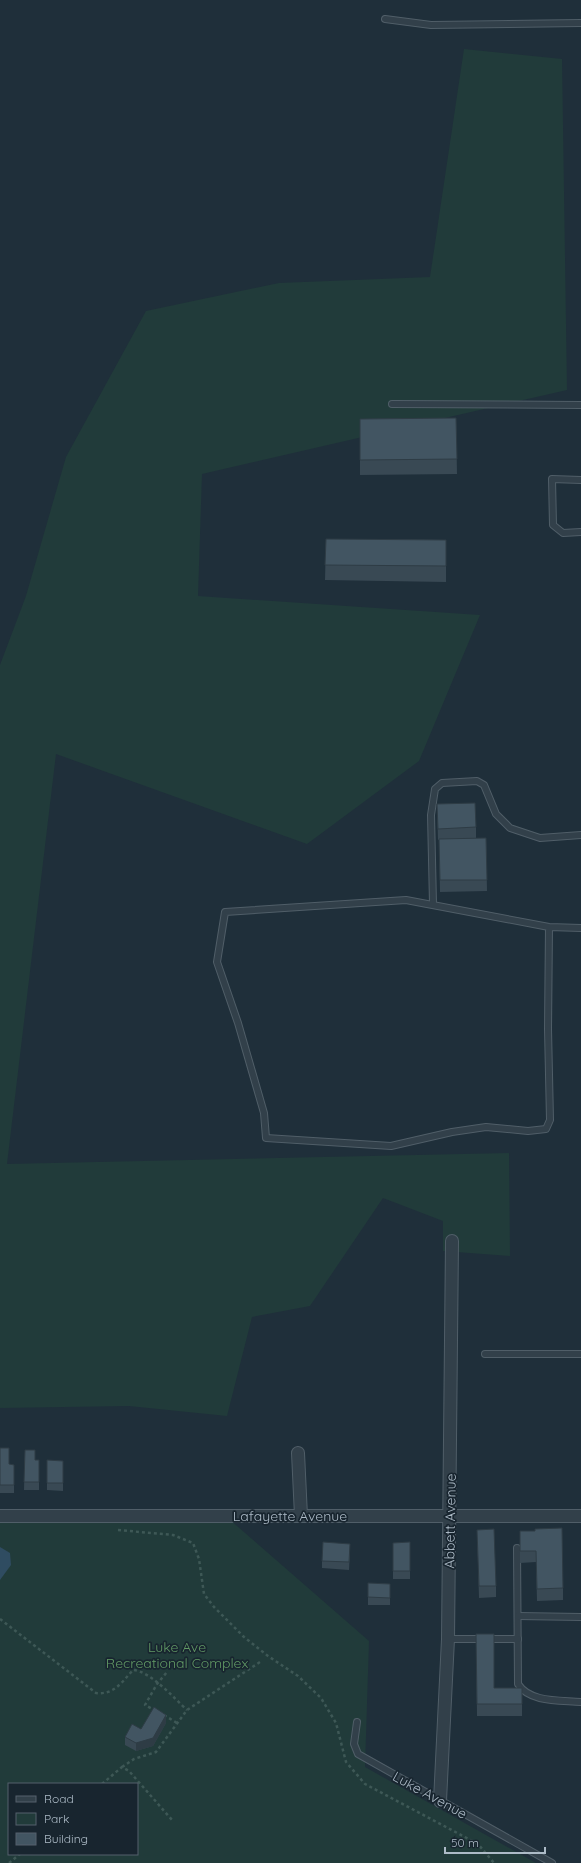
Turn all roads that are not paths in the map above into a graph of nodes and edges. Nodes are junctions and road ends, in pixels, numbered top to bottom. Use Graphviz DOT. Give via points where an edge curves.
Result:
graph roads {
  1 [pos="385,19"];
  2 [pos="581,23"];
  3 [pos="392,404"];
  4 [pos="581,405"];
  5 [pos="581,480"];
  6 [pos="581,532"];
  7 [pos="581,835"];
  8 [pos="433,904"];
  9 [pos="549,926"];
  10 [pos="581,928"];
  11 [pos="452,1241"];
  12 [pos="485,1354"];
  13 [pos="581,1354"];
  14 [pos="298,1453"];
  15 [pos="0,1516"];
  16 [pos="301,1516"];
  17 [pos="450,1516"];
  18 [pos="581,1516"];
  19 [pos="517,1548"];
  20 [pos="518,1616"];
  21 [pos="581,1617"];
  22 [pos="448,1639"];
  23 [pos="518,1639"];
  24 [pos="581,1702"];
  25 [pos="357,1722"];
  26 [pos="440,1801"];
  27 [pos="552,1863"];
  1 -- 2 [label="lane" via="431,25"];
  3 -- 4 [label="lane"];
  5 -- 6 [label="lane" via="552,479 553,525 563,533"];
  7 -- 8 [label="lane" via="540,838 510,828 496,814 484,785 477,781 442,783 435,789 431,815"];
  8 -- 9 [label="lane"];
  8 -- 9 [label="lane" via="406,900 225,912 217,962 264,1113 266,1138 391,1146 486,1127 528,1131 546,1129 550,1120"];
  9 -- 10 [label="lane"];
  11 -- 17 [label="street, Abbett Avenue"];
  12 -- 13 [label="lane"];
  14 -- 16 [label="street"];
  15 -- 16 [label="street, Lafayette Avenue"];
  16 -- 17 [label="street, Lafayette Avenue"];
  17 -- 18 [label="street, Lafayette Avenue"];
  17 -- 22 [label="street, Abbett Avenue"];
  19 -- 20 [label="lane"];
  20 -- 21 [label="lane"];
  20 -- 23 [label="lane"];
  22 -- 23 [label="lane"];
  22 -- 26 [label="street, Abbett Avenue"];
  23 -- 24 [label="lane" via="518,1684 522,1690 537,1697"];
  25 -- 26 [label="lane, Luke Avenue" via="354,1744 358,1754"];
  26 -- 27 [label="lane, Luke Avenue"];
}
